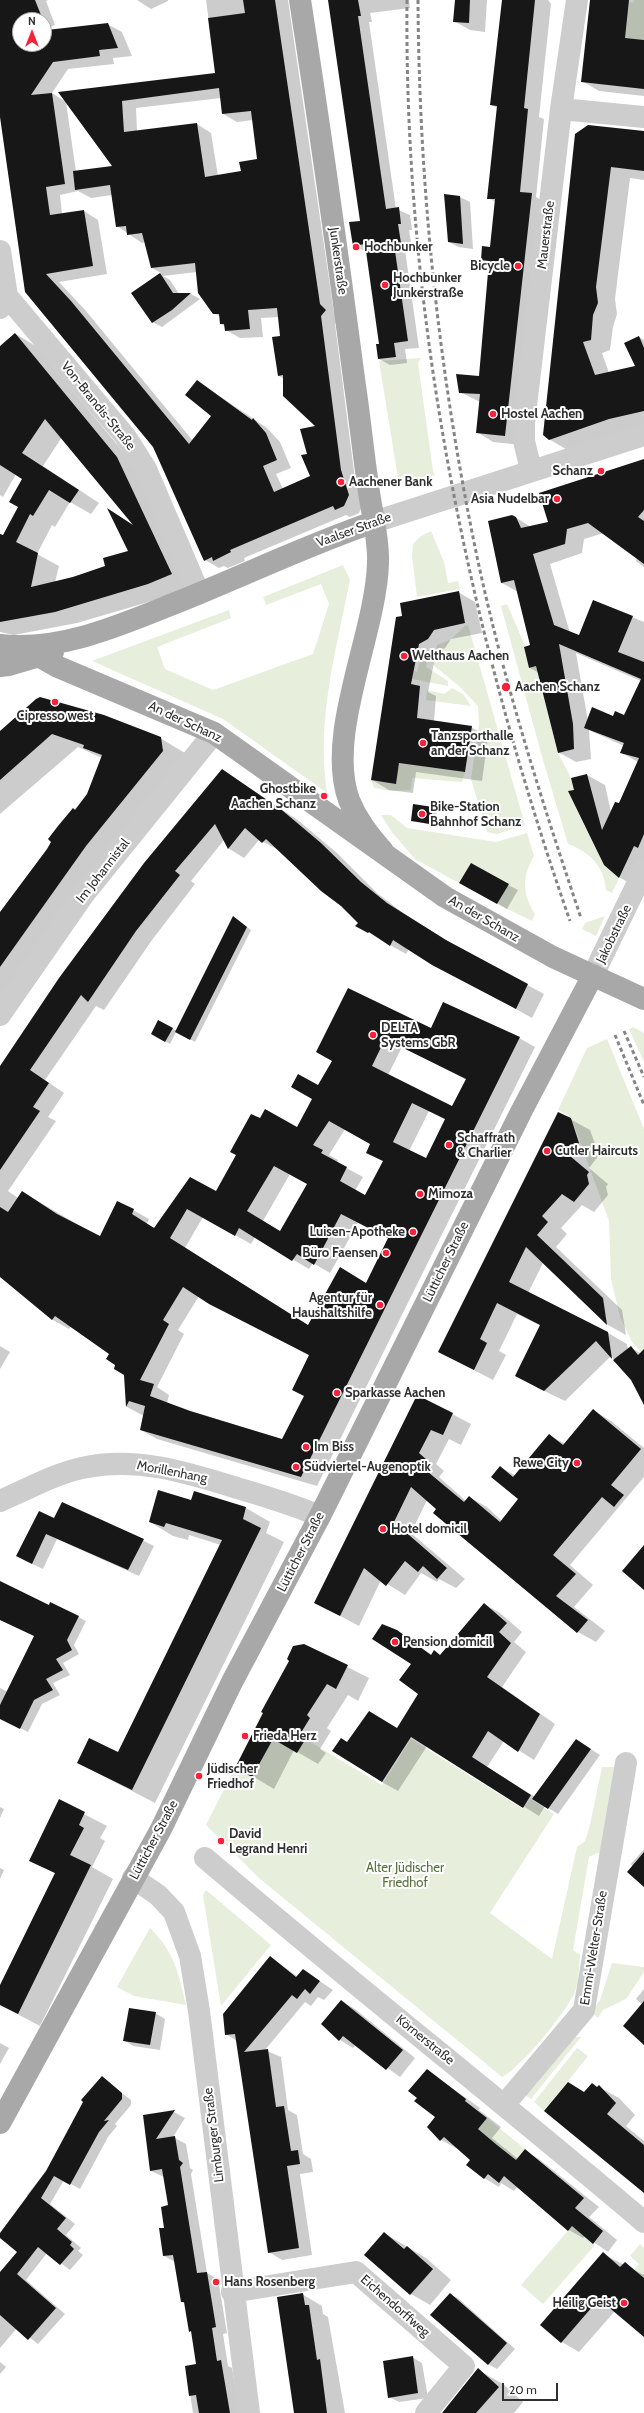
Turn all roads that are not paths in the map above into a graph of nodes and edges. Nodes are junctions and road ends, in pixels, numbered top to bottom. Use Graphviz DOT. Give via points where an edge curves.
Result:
graph roads {
  1 [pos="300,0"];
  2 [pos="577,0"];
  3 [pos="561,109"];
  4 [pos="644,117"];
  5 [pos="0,251"];
  6 [pos="3,302"];
  7 [pos="644,435"];
  8 [pos="531,470"];
  9 [pos="374,522"];
  10 [pos="199,593"];
  11 [pos="0,645"];
  12 [pos="43,655"];
  13 [pos="5,666"];
  14 [pos="214,733"];
  15 [pos="383,851"];
  16 [pos="644,870"];
  17 [pos="593,976"];
  18 [pos="644,999"];
  19 [pos="0,1015"];
  20 [pos="0,1501"];
  21 [pos="320,1516"];
  22 [pos="626,1763"];
  23 [pos="205,1858"];
  24 [pos="134,1878"];
  25 [pos="504,2105"];
  26 [pos="0,2123"];
  27 [pos="644,2222"];
  28 [pos="232,2292"];
  29 [pos="249,2413"];
  30 [pos="426,2413"];
  1 -- 9 [label="main road, Junkerstraße"];
  2 -- 3 [label="street, Mauerstraße"];
  3 -- 4 [label="street"];
  3 -- 8 [label="street, Mauerstraße" via="524,423 524,441"];
  5 -- 6 [label="street"];
  6 -- 10 [label="street, Von-Brandis-Straße" via="125,436 146,469"];
  7 -- 8 [label="street, Vaalser Straße"];
  8 -- 9 [label="street, Vaalser Straße"];
  9 -- 10 [label="main road, Vaalser Straße"];
  9 -- 15 [label="main road, An der Schanz" via="378,564 367,637 355,677 343,759 344,782 349,799 365,830"];
  10 -- 12 [label="main road, Vaalser Straße" via="137,618 70,640"];
  11 -- 12 [label="main road, Vaalser Straße"];
  12 -- 13 [label="main road, An der Schanz"];
  12 -- 14 [label="main road, An der Schanz"];
  14 -- 15 [label="main road, An der Schanz"];
  14 -- 19 [label="street, Im Johannistal" via="84,894"];
  15 -- 17 [label="main road, An der Schanz" via="444,897 524,942"];
  16 -- 17 [label="street, Jakobstraße"];
  17 -- 18 [label="main road, An der Schanz"];
  17 -- 21 [label="main road, Lütticher Straße" via="521,1112"];
  20 -- 21 [label="street, Morillenhang" via="82,1468 122,1463 181,1471 293,1505"];
  21 -- 24 [label="main road, Lütticher Straße" via="232,1682 172,1808"];
  22 -- 25 [label="street, Emmi-Welter-Straße" via="584,2010"];
  23 -- 25 [label="street, Körnerstraße" via="290,1931"];
  24 -- 26 [label="main road, Lütticher Straße"];
  24 -- 28 [label="street, Limburger Straße" via="158,1895 174,1912 190,1956 200,2018"];
  25 -- 27 [label="street, Körnerstraße"];
  28 -- 29 [label="street, Limburger Straße"];
  28 -- 30 [label="street, Eichendorffweg" via="356,2272 464,2366"];
}
